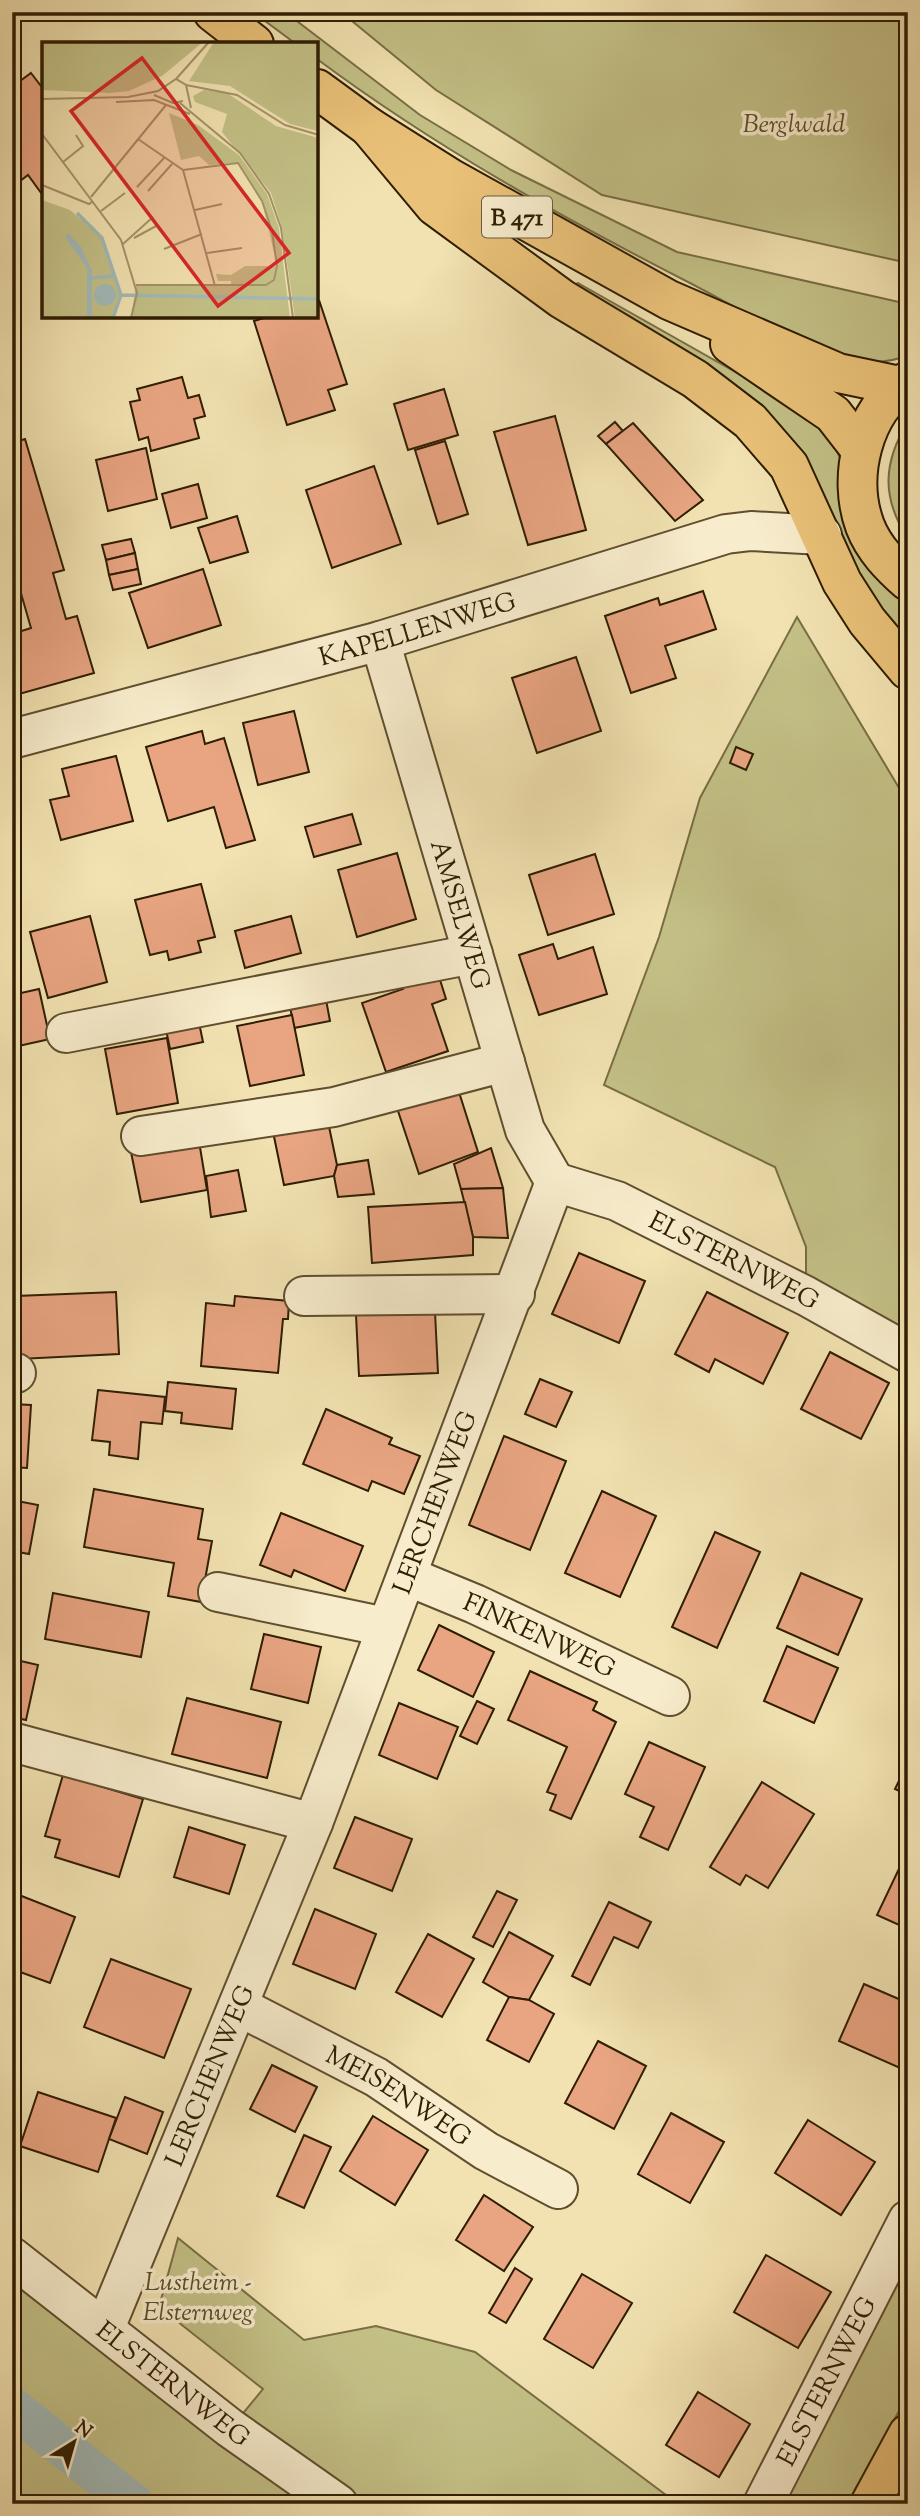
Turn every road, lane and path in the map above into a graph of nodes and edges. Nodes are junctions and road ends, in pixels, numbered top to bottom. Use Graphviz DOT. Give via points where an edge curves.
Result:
graph roads {
  1 [pos="213,12"];
  2 [pos="251,42"];
  3 [pos="318,90"];
  4 [pos="369,127"];
  5 [pos="668,300"];
  6 [pos="904,383"];
  7 [pos="860,450"];
  8 [pos="822,535"];
  9 [pos="908,581"];
  10 [pos="380,641"];
  11 [pos="908,670"];
  12 [pos="12,739"];
  13 [pos="473,954"];
  14 [pos="66,1033"];
  15 [pos="505,1062"];
  16 [pos="141,1136"];
  17 [pos="555,1182"];
  18 [pos="515,1294"];
  19 [pos="304,1296"];
  20 [pos="908,1353"];
  21 [pos="407,1576"];
  22 [pos="218,1592"];
  23 [pos="386,1627"];
  24 [pos="670,1696"];
  25 [pos="12,1742"];
  26 [pos="313,1822"];
  27 [pos="238,2006"];
  28 [pos="558,2189"];
  29 [pos="908,2220"];
  30 [pos="12,2257"];
  31 [pos="105,2328"];
  32 [pos="908,2434"];
  33 [pos="338,2504"];
  34 [pos="763,2504"];
  35 [pos="870,2504"];
  1 -- 2 [label="main road"];
  3 -- 4 [label="main road, B 471"];
  4 -- 5 [label="main road, B 471" via="543,232"];
  4 -- 8 [label="main road" via="435,206 562,299 695,379 750,421 789,466"];
  5 -- 6 [label="main road, B 471" via="838,373"];
  5 -- 7 [label="main road, B 471" via="833,414"];
  6 -- 7 [label="main road" via="876,415"];
  7 -- 9 [label="main road" via="857,489 865,527 885,560"];
  8 -- 10 [label="street, KAPELLENWEG" via="726,534"];
  8 -- 11 [label="main road" via="842,582"];
  10 -- 12 [label="street, KAPELLENWEG"];
  10 -- 13 [label="street, AMSELWEG"];
  13 -- 14 [label="street"];
  13 -- 15 [label="street, AMSELWEG"];
  15 -- 16 [label="street" via="334,1107"];
  15 -- 17 [label="street, AMSELWEG" via="525,1130"];
  17 -- 18 [label="street, LERCHENWEG"];
  17 -- 20 [label="street, ELSTERNWEG" via="617,1201"];
  18 -- 19 [label="street"];
  18 -- 21 [label="street, LERCHENWEG"];
  21 -- 23 [label="street, LERCHENWEG"];
  21 -- 24 [label="street, FINKENWEG"];
  22 -- 23 [label="street"];
  23 -- 26 [label="street, LERCHENWEG"];
  25 -- 26 [label="street"];
  26 -- 27 [label="street, LERCHENWEG"];
  27 -- 28 [label="street, MEISENWEG" via="376,2077 486,2151"];
  27 -- 31 [label="street, LERCHENWEG"];
  29 -- 34 [label="street, ELSTERNWEG"];
  30 -- 31 [label="street, ELSTERNWEG"];
  31 -- 33 [label="street, ELSTERNWEG" via="230,2428"];
  32 -- 35 [label="main road"];
}
